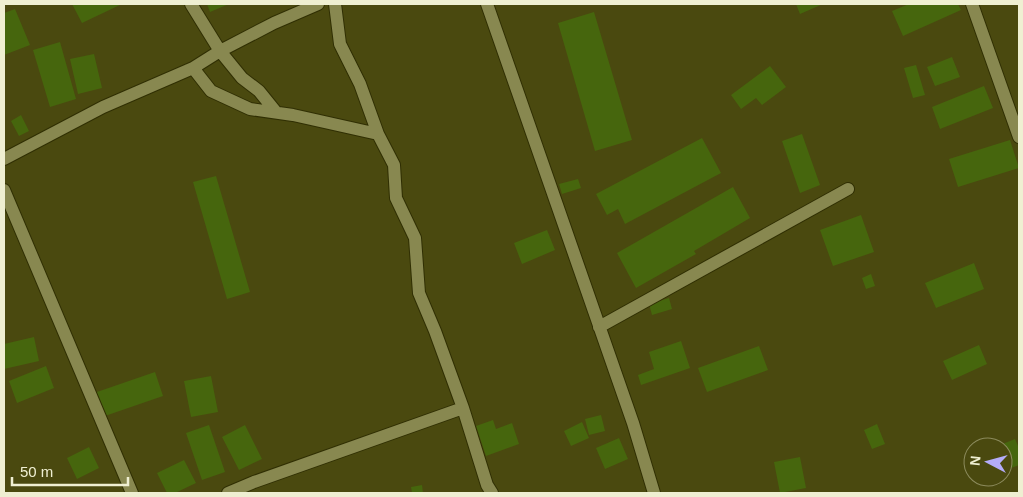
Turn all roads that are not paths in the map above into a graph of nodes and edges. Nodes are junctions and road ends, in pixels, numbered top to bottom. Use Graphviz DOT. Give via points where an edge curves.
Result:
graph roads {
  1 [pos="191,4"];
  2 [pos="318,4"];
  3 [pos="335,4"];
  4 [pos="487,4"];
  5 [pos="972,4"];
  6 [pos="220,51"];
  7 [pos="193,68"];
  8 [pos="276,112"];
  9 [pos="378,134"];
  10 [pos="1019,137"];
  11 [pos="4,159"];
  12 [pos="848,189"];
  13 [pos="4,190"];
  14 [pos="599,327"];
  15 [pos="463,408"];
  16 [pos="256,488"];
  17 [pos="132,493"];
  18 [pos="228,493"];
  19 [pos="492,493"];
  20 [pos="654,493"];
  1 -- 6 [label="street"];
  2 -- 6 [label="street"];
  3 -- 9 [label="street" via="340,44 360,84"];
  4 -- 14 [label="street"];
  5 -- 10 [label="street"];
  6 -- 7 [label="street"];
  6 -- 8 [label="street"];
  7 -- 8 [label="street" via="211,91 230,102 250,109"];
  7 -- 11 [label="street" via="102,107"];
  8 -- 9 [label="street"];
  9 -- 15 [label="street" via="394,165 396,198 415,238 419,293 436,330"];
  12 -- 14 [label="street"];
  13 -- 17 [label="street"];
  14 -- 20 [label="street"];
  15 -- 16 [label="street"];
  15 -- 19 [label="street"];
  16 -- 18 [label="street"];
}
